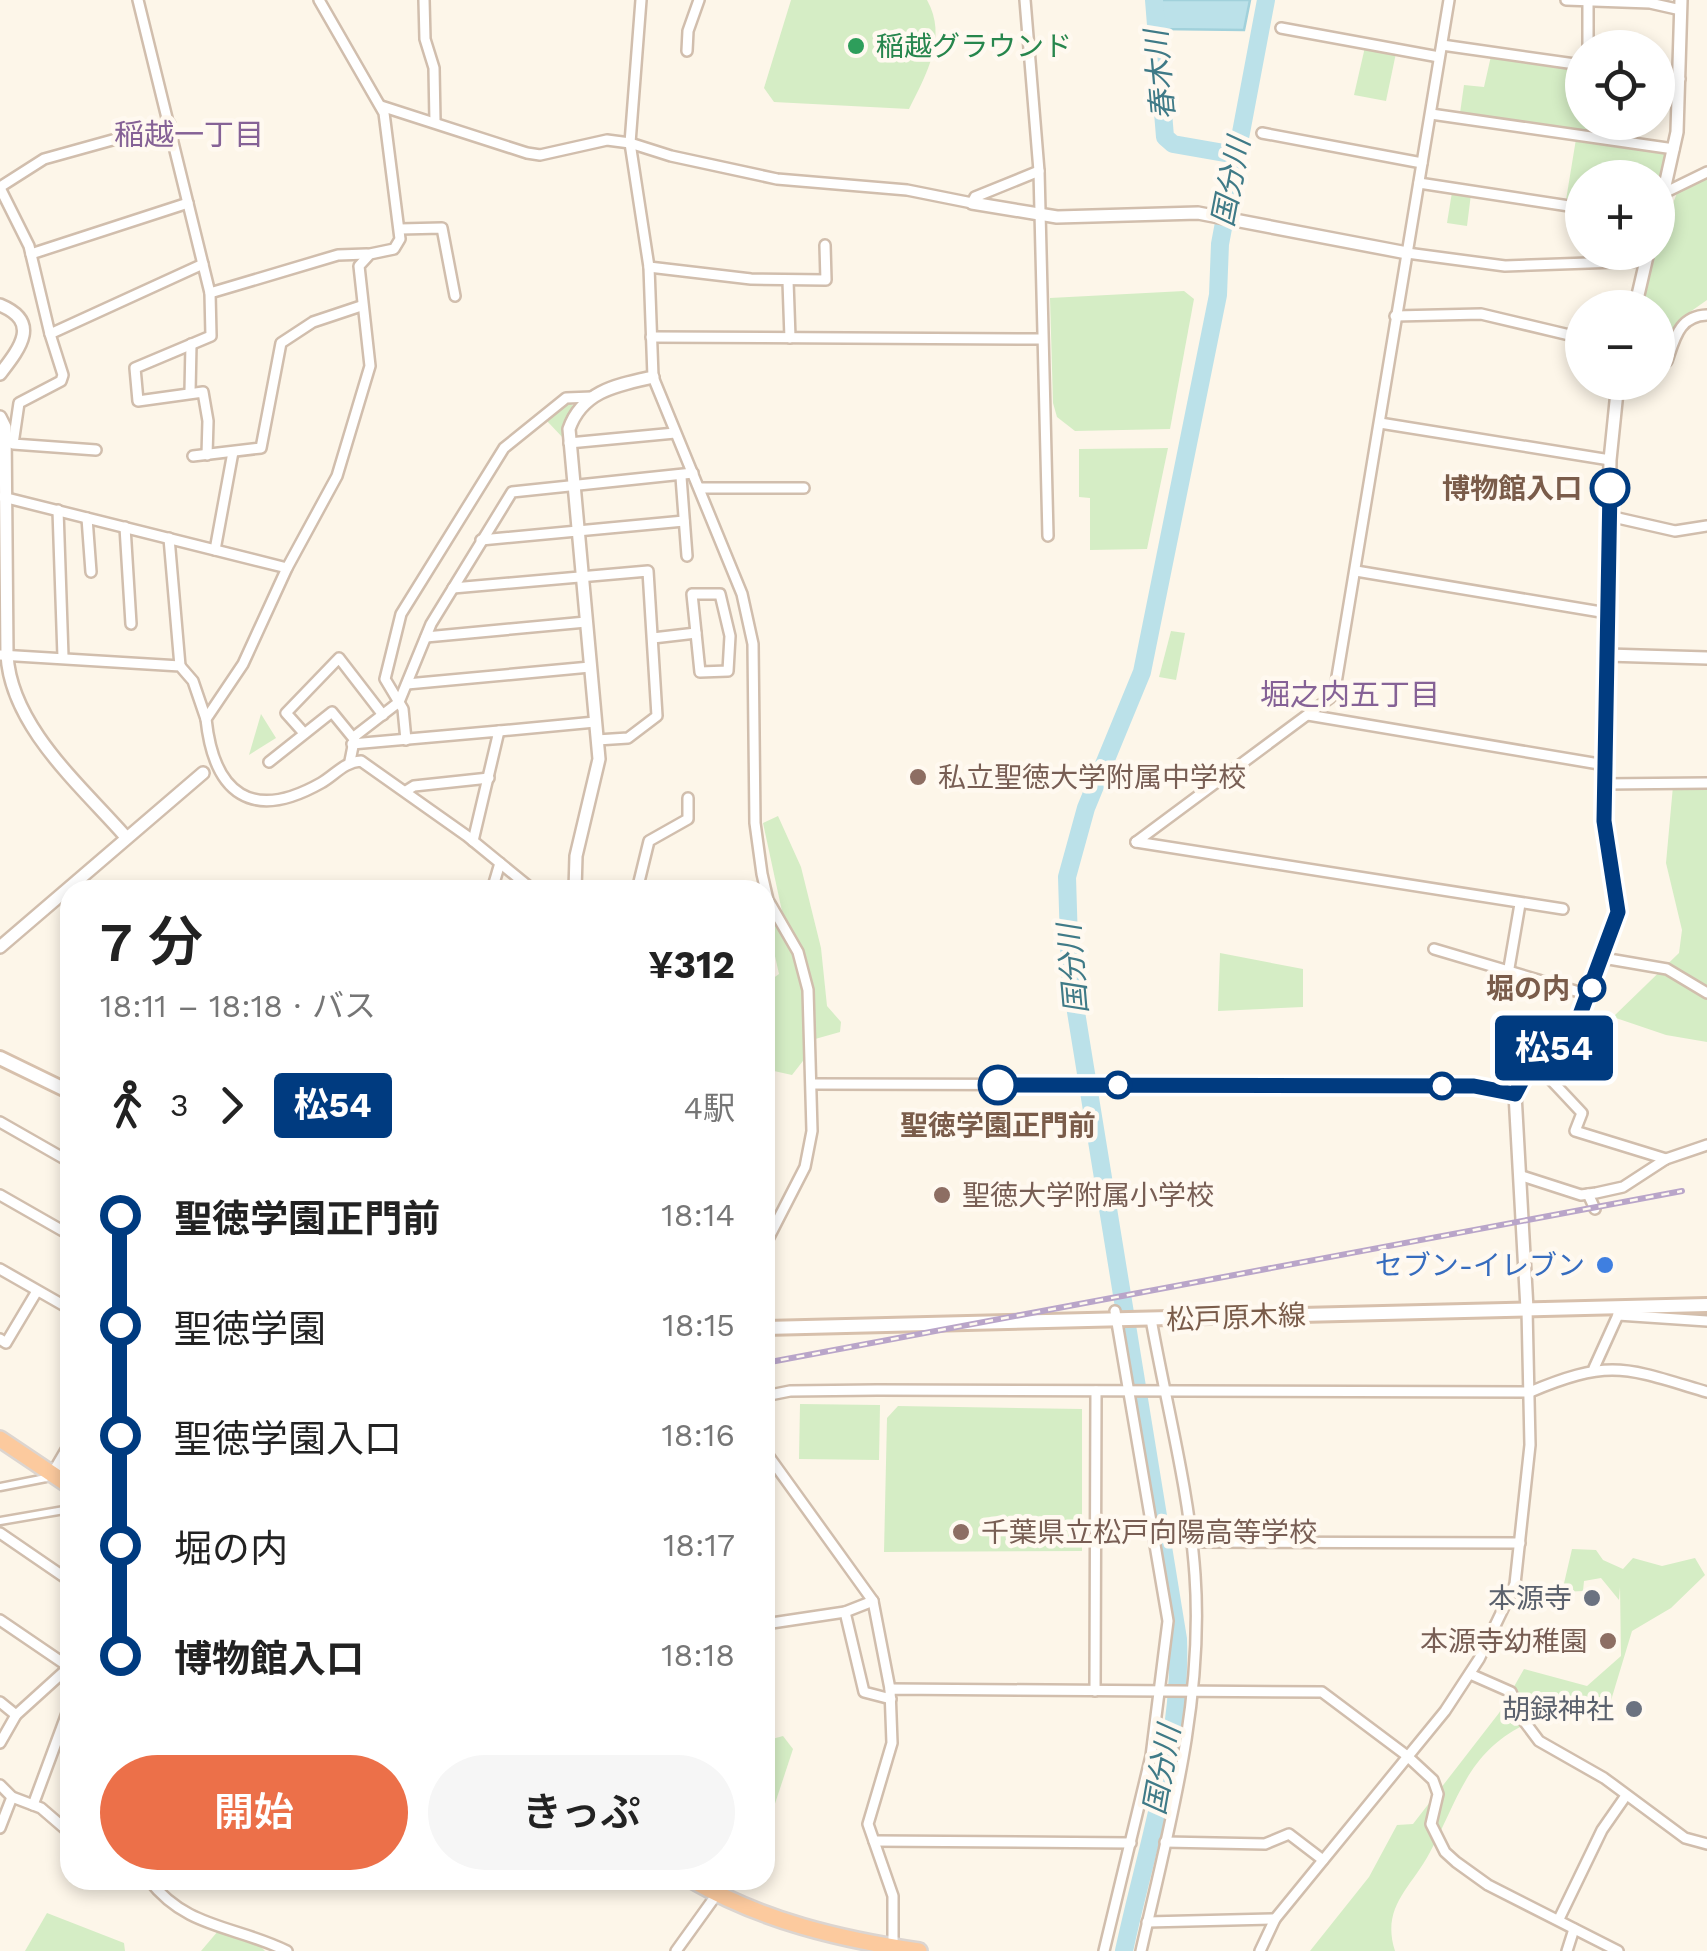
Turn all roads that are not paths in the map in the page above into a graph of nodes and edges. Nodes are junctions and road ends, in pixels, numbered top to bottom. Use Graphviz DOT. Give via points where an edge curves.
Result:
graph roads {
  1 [pos="138,0"];
  2 [pos="319,0"];
  3 [pos="424,0"];
  4 [pos="641,0"];
  5 [pos="698,0"];
  6 [pos="1024,0"];
  7 [pos="1449,0"];
  8 [pos="1566,0"];
  9 [pos="1588,3"];
  10 [pos="1681,5"];
  11 [pos="1282,28"];
  12 [pos="1588,30"];
  13 [pos="1442,45"];
  14 [pos="688,51"];
  15 [pos="1440,57"];
  16 [pos="1565,63"];
  17 [pos="1675,78"];
  18 [pos="1680,78"];
  19 [pos="380,106"];
  20 [pos="1431,114"];
  21 [pos="435,122"];
  22 [pos="170,124"];
  23 [pos="1262,133"];
  24 [pos="630,143"];
  25 [pos="1674,149"];
  26 [pos="1671,160"];
  27 [pos="1422,163"];
  28 [pos="1039,171"];
  29 [pos="1707,172"];
  30 [pos="1419,182"];
  31 [pos="1675,187"];
  32 [pos="0,188"];
  33 [pos="188,203"];
  34 [pos="972,203"];
  35 [pos="1565,205"];
  36 [pos="1040,215"];
  37 [pos="400,229"];
  38 [pos="825,246"];
  39 [pos="1408,253"];
  40 [pos="32,254"];
  41 [pos="370,254"];
  42 [pos="1565,262"];
  43 [pos="203,264"];
  44 [pos="648,267"];
  45 [pos="788,281"];
  46 [pos="210,294"];
  47 [pos="455,296"];
  48 [pos="0,305"];
  49 [pos="361,306"];
  50 [pos="1707,314"];
  51 [pos="1395,316"];
  52 [pos="50,334"];
  53 [pos="1565,334"];
  54 [pos="652,337"];
  55 [pos="790,338"];
  56 [pos="1040,339"];
  57 [pos="1675,341"];
  58 [pos="191,344"];
  59 [pos="0,374"];
  60 [pos="653,377"];
  61 [pos="190,392"];
  62 [pos="592,397"];
  63 [pos="1616,400"];
  64 [pos="0,417"];
  65 [pos="1380,423"];
  66 [pos="675,433"];
  67 [pos="569,443"];
  68 [pos="9,444"];
  69 [pos="96,450"];
  70 [pos="233,452"];
  71 [pos="207,454"];
  72 [pos="194,456"];
  73 [pos="1610,460"];
  74 [pos="692,473"];
  75 [pos="681,477"];
  76 [pos="573,486"];
  77 [pos="700,488"];
  78 [pos="804,488"];
  79 [pos="3,497"];
  80 [pos="58,510"];
  81 [pos="1609,516"];
  82 [pos="87,518"];
  83 [pos="684,521"];
  84 [pos="1707,526"];
  85 [pos="125,527"];
  86 [pos="577,531"];
  87 [pos="1048,536"];
  88 [pos="170,538"];
  89 [pos="480,540"];
  90 [pos="214,550"];
  91 [pos="688,556"];
  92 [pos="287,568"];
  93 [pos="1356,571"];
  94 [pos="91,572"];
  95 [pos="582,576"];
  96 [pos="453,588"];
  97 [pos="1607,613"];
  98 [pos="586,622"];
  99 [pos="131,624"];
  100 [pos="696,633"];
  101 [pos="426,637"];
  102 [pos="653,638"];
  103 [pos="3,655"];
  104 [pos="1607,656"];
  105 [pos="63,657"];
  106 [pos="1707,658"];
  107 [pos="180,666"];
  108 [pos="590,667"];
  109 [pos="407,684"];
  110 [pos="399,702"];
  111 [pos="383,715"];
  112 [pos="1308,715"];
  113 [pos="206,719"];
  114 [pos="595,722"];
  115 [pos="304,732"];
  116 [pos="499,732"];
  117 [pos="406,740"];
  118 [pos="597,740"];
  119 [pos="353,742"];
  120 [pos="213,760"];
  121 [pos="269,762"];
  122 [pos="350,762"];
  123 [pos="1605,765"];
  124 [pos="204,773"];
  125 [pos="489,778"];
  126 [pos="1605,784"];
  127 [pos="1707,784"];
  128 [pos="406,791"];
  129 [pos="688,798"];
  130 [pos="124,836"];
  131 [pos="473,841"];
  132 [pos="500,863"];
  133 [pos="75,880"];
  134 [pos="495,880"];
  135 [pos="521,880"];
  136 [pos="575,880"];
  137 [pos="640,880"];
  138 [pos="766,880"];
  139 [pos="60,894"];
  140 [pos="1520,904"];
  141 [pos="1562,909"];
  142 [pos="775,914"];
  143 [pos="0,948"];
  144 [pos="1434,948"];
  145 [pos="1603,958"];
  146 [pos="1509,968"];
  147 [pos="1707,993"];
  148 [pos="1589,994"];
  149 [pos="0,1058"];
  150 [pos="1536,1064"];
  151 [pos="812,1084"];
  152 [pos="60,1087"];
  153 [pos="1515,1094"];
  154 [pos="0,1122"];
  155 [pos="1707,1145"];
  156 [pos="60,1156"];
  157 [pos="1666,1159"];
  158 [pos="1522,1176"];
  159 [pos="1588,1194"];
  160 [pos="0,1195"];
  161 [pos="1595,1210"];
  162 [pos="775,1226"];
  163 [pos="60,1229"];
  164 [pos="0,1270"];
  165 [pos="37,1291"];
  166 [pos="60,1302"];
  167 [pos="1707,1305"];
  168 [pos="1527,1309"];
  169 [pos="1618,1311"];
  170 [pos="1115,1316"];
  171 [pos="1151,1319"];
  172 [pos="1707,1321"];
  173 [pos="775,1328"];
  174 [pos="0,1339"];
  175 [pos="1594,1368"];
  176 [pos="1096,1391"];
  177 [pos="1131,1391"];
  178 [pos="1165,1391"];
  179 [pos="1530,1392"];
  180 [pos="1707,1392"];
  181 [pos="775,1394"];
  182 [pos="0,1439"];
  183 [pos="60,1460"];
  184 [pos="775,1465"];
  185 [pos="50,1476"];
  186 [pos="60,1481"];
  187 [pos="0,1487"];
  188 [pos="60,1511"];
  189 [pos="0,1521"];
  190 [pos="0,1534"];
  191 [pos="1192,1542"];
  192 [pos="1520,1543"];
  193 [pos="60,1574"];
  194 [pos="873,1601"];
  195 [pos="845,1612"];
  196 [pos="0,1620"];
  197 [pos="775,1622"];
  198 [pos="60,1659"];
  199 [pos="1470,1674"];
  200 [pos="60,1675"];
  201 [pos="1095,1691"];
  202 [pos="1163,1692"];
  203 [pos="1190,1692"];
  204 [pos="890,1694"];
  205 [pos="0,1702"];
  206 [pos="16,1715"];
  207 [pos="60,1731"];
  208 [pos="0,1742"];
  209 [pos="1410,1758"];
  210 [pos="0,1785"];
  211 [pos="12,1797"];
  212 [pos="1624,1797"];
  213 [pos="33,1805"];
  214 [pos="60,1826"];
  215 [pos="0,1828"];
  216 [pos="874,1841"];
  217 [pos="1165,1842"];
  218 [pos="1130,1843"];
  219 [pos="1707,1844"];
  220 [pos="1323,1860"];
  221 [pos="160,1890"];
  222 [pos="710,1890"];
  223 [pos="717,1894"];
  224 [pos="1559,1919"];
  225 [pos="1275,1920"];
  226 [pos="1148,1922"];
  227 [pos="1574,1929"];
  228 [pos="893,1947"];
  229 [pos="681,1949"];
  230 [pos="287,1951"];
  231 [pos="919,1951"];
  232 [pos="1104,1951"];
  233 [pos="1141,1951"];
  234 [pos="1260,1951"];
  235 [pos="1567,1951"];
  236 [pos="1618,1951"];
  1 -- 22 [label="street"];
  2 -- 19 [label="street"];
  3 -- 21 [label="street"];
  4 -- 24 [label="street"];
  5 -- 14 [label="street"];
  6 -- 28 [label="street"];
  7 -- 13 [label="street"];
  8 -- 9 [label="street"];
  9 -- 10 [label="street"];
  9 -- 12 [label="street"];
  10 -- 18 [label="street"];
  11 -- 15 [label="street"];
  13 -- 15 [label="street"];
  13 -- 16 [label="street"];
  15 -- 20 [label="street"];
  17 -- 18 [label="street"];
  18 -- 25 [label="street"];
  19 -- 21 [label="street"];
  19 -- 37 [label="street"];
  20 -- 25 [label="street"];
  20 -- 27 [label="street"];
  21 -- 24 [label="street" via="540,155 606,140"];
  22 -- 32 [label="street" via="44,159"];
  22 -- 33 [label="street"];
  23 -- 27 [label="street"];
  24 -- 34 [label="street" via="777,178"];
  24 -- 44 [label="street"];
  25 -- 26 [label="street"];
  27 -- 30 [label="street"];
  28 -- 34 [label="street" via="975,196"];
  28 -- 36 [label="street"];
  29 -- 31 [label="street"];
  30 -- 35 [label="street"];
  30 -- 39 [label="street"];
  32 -- 40 [label="street"];
  33 -- 40 [label="street"];
  33 -- 43 [label="street"];
  34 -- 36 [label="street"];
  36 -- 39 [label="street" via="1206,214"];
  36 -- 56 [label="street"];
  37 -- 41 [label="street" via="399,245"];
  37 -- 47 [label="street" via="442,228"];
  38 -- 45 [label="street" via="826,280"];
  39 -- 42 [label="street" via="1505,266"];
  39 -- 51 [label="street"];
  40 -- 52 [label="street"];
  41 -- 46 [label="street" via="338,255"];
  41 -- 49 [label="street" via="358,266"];
  43 -- 46 [label="street"];
  43 -- 52 [label="street"];
  44 -- 45 [label="street"];
  44 -- 54 [label="street"];
  45 -- 55 [label="street"];
  46 -- 58 [label="street" via="211,336"];
  48 -- 59 [label="street" via="26,329 24,343"];
  49 -- 70 [label="street" via="313,322 281,343 261,448"];
  49 -- 92 [label="street" via="370,356 364,392 331,491"];
  50 -- 57 [label="street" via="1682,324"];
  51 -- 53 [label="street" via="1481,314"];
  51 -- 65 [label="street"];
  52 -- 68 [label="street" via="61,381 19,403"];
  54 -- 55 [label="street"];
  54 -- 60 [label="street"];
  55 -- 56 [label="street"];
  56 -- 87 [label="street"];
  58 -- 61 [label="street"];
  58 -- 61 [label="street" via="134,368 138,401"];
  60 -- 62 [label="street"];
  60 -- 66 [label="street"];
  61 -- 71 [label="street" via="203,392"];
  62 -- 67 [label="street" via="573,419"];
  62 -- 110 [label="street" via="566,398 504,448 472,497 402,614 385,680"];
  63 -- 73 [label="street"];
  64 -- 68 [label="street"];
  65 -- 73 [label="street"];
  65 -- 93 [label="street"];
  66 -- 67 [label="street"];
  66 -- 74 [label="street"];
  67 -- 76 [label="street"];
  68 -- 69 [label="street"];
  68 -- 79 [label="street"];
  70 -- 71 [label="street"];
  70 -- 90 [label="street"];
  71 -- 72 [label="street"];
  73 -- 81 [label="street"];
  74 -- 75 [label="street"];
  74 -- 77 [label="street"];
  75 -- 76 [label="street"];
  75 -- 83 [label="street"];
  76 -- 86 [label="street"];
  76 -- 89 [label="street" via="512,492"];
  77 -- 78 [label="street"];
  77 -- 138 [label="street" via="742,594 752,644 755,823"];
  79 -- 80 [label="street"];
  79 -- 103 [label="street"];
  80 -- 82 [label="street"];
  80 -- 105 [label="street"];
  81 -- 84 [label="street" via="1675,531"];
  81 -- 97 [label="street"];
  82 -- 85 [label="street"];
  82 -- 94 [label="street"];
  83 -- 86 [label="street"];
  83 -- 91 [label="street"];
  85 -- 88 [label="street"];
  85 -- 99 [label="street"];
  86 -- 89 [label="street"];
  86 -- 95 [label="street"];
  88 -- 90 [label="street"];
  88 -- 107 [label="street"];
  89 -- 96 [label="street"];
  90 -- 92 [label="street"];
  92 -- 113 [label="street" via="243,664"];
  93 -- 97 [label="street"];
  93 -- 112 [label="street" via="1334,694"];
  95 -- 96 [label="street"];
  95 -- 98 [label="street"];
  95 -- 102 [label="street" via="648,571"];
  96 -- 101 [label="street"];
  97 -- 104 [label="street"];
  98 -- 101 [label="street"];
  98 -- 108 [label="street"];
  100 -- 100 [label="street" via="692,594 720,594 730,636 728,670 700,672"];
  100 -- 102 [label="street"];
  101 -- 109 [label="street"];
  102 -- 118 [label="street" via="657,716 628,738"];
  103 -- 105 [label="street"];
  103 -- 130 [label="street" via="25,714"];
  104 -- 106 [label="street"];
  104 -- 123 [label="street"];
  105 -- 107 [label="street"];
  107 -- 113 [label="street"];
  108 -- 109 [label="street"];
  108 -- 114 [label="street"];
  109 -- 110 [label="street"];
  110 -- 111 [label="street"];
  110 -- 117 [label="street"];
  111 -- 115 [label="street" via="339,658 286,713"];
  111 -- 119 [label="street"];
  112 -- 123 [label="street"];
  112 -- 140 [label="street" via="1136,842"];
  113 -- 120 [label="street"];
  114 -- 116 [label="street"];
  114 -- 118 [label="street"];
  115 -- 119 [label="street" via="332,712"];
  115 -- 121 [label="street"];
  116 -- 117 [label="street"];
  116 -- 125 [label="street"];
  117 -- 119 [label="street"];
  118 -- 136 [label="street"];
  119 -- 122 [label="street"];
  120 -- 122 [label="street" via="244,797 271,803 322,783"];
  120 -- 124 [label="street"];
  122 -- 128 [label="street" via="372,767"];
  123 -- 126 [label="street"];
  124 -- 130 [label="street"];
  125 -- 128 [label="street"];
  125 -- 131 [label="street"];
  126 -- 127 [label="street"];
  126 -- 145 [label="street" via="1604,821 1619,899"];
  128 -- 131 [label="street"];
  129 -- 137 [label="street" via="688,819 650,841"];
  130 -- 133 [label="street"];
  131 -- 132 [label="street"];
  132 -- 134 [label="street"];
  132 -- 135 [label="street"];
  139 -- 143 [label="street"];
  140 -- 141 [label="street"];
  140 -- 146 [label="street"];
  142 -- 151 [label="street" via="804,969"];
  144 -- 146 [label="street"];
  145 -- 147 [label="street" via="1667,969"];
  145 -- 148 [label="street"];
  146 -- 148 [label="street"];
  148 -- 150 [label="street" via="1568,1034"];
  149 -- 152 [label="main road"];
  150 -- 153 [label="street"];
  150 -- 157 [label="street" via="1582,1113 1575,1131"];
  151 -- 153 [label="street" via="1474,1086"];
  151 -- 162 [label="street" via="805,1167"];
  153 -- 158 [label="street"];
  154 -- 156 [label="street"];
  155 -- 157 [label="street"];
  157 -- 159 [label="street" via="1624,1187"];
  158 -- 159 [label="street"];
  158 -- 168 [label="street"];
  159 -- 161 [label="street"];
  160 -- 163 [label="street"];
  164 -- 165 [label="street"];
  165 -- 166 [label="street"];
  165 -- 174 [label="street" via="6,1342"];
  167 -- 169 [label="main road, 松戸原木線"];
  168 -- 169 [label="main road, 松戸原木線"];
  168 -- 171 [label="main road, 松戸原木線"];
  168 -- 179 [label="street"];
  169 -- 172 [label="street"];
  169 -- 175 [label="street"];
  170 -- 171 [label="main road, 松戸原木線"];
  170 -- 173 [label="main road, 松戸原木線"];
  170 -- 177 [label="street"];
  171 -- 178 [label="street"];
  175 -- 179 [label="street"];
  175 -- 180 [label="street"];
  176 -- 177 [label="street"];
  176 -- 181 [label="street"];
  176 -- 201 [label="street"];
  177 -- 178 [label="street"];
  177 -- 202 [label="street" via="1168,1609"];
  178 -- 179 [label="street"];
  178 -- 191 [label="street"];
  179 -- 192 [label="street"];
  182 -- 185 [label="highway"];
  183 -- 185 [label="street"];
  184 -- 194 [label="street"];
  185 -- 186 [label="highway"];
  185 -- 187 [label="street"];
  188 -- 189 [label="street"];
  190 -- 193 [label="street"];
  191 -- 192 [label="street"];
  191 -- 203 [label="street"];
  192 -- 199 [label="street" via="1515,1584"];
  194 -- 195 [label="street"];
  194 -- 204 [label="street"];
  195 -- 197 [label="street"];
  195 -- 204 [label="street" via="864,1692"];
  196 -- 198 [label="street"];
  199 -- 209 [label="street"];
  199 -- 212 [label="street" via="1511,1692 1540,1741"];
  200 -- 206 [label="street"];
  201 -- 202 [label="street"];
  201 -- 204 [label="street"];
  202 -- 203 [label="street"];
  202 -- 218 [label="street"];
  203 -- 209 [label="street" via="1322,1692"];
  203 -- 217 [label="street" via="1184,1762"];
  204 -- 216 [label="street" via="892,1743 868,1814"];
  205 -- 206 [label="street"];
  206 -- 208 [label="street"];
  207 -- 213 [label="street"];
  209 -- 220 [label="street"];
  209 -- 224 [label="street" via="1433,1780 1438,1794 1431,1824 1445,1852 1488,1885"];
  210 -- 211 [label="street"];
  211 -- 213 [label="street"];
  211 -- 215 [label="street"];
  212 -- 219 [label="street" via="1685,1838"];
  212 -- 224 [label="street"];
  213 -- 214 [label="street"];
  216 -- 218 [label="street"];
  216 -- 228 [label="street" via="895,1906"];
  217 -- 220 [label="street" via="1264,1844 1289,1834"];
  217 -- 226 [label="street"];
  218 -- 232 [label="street"];
  220 -- 225 [label="street"];
  221 -- 230 [label="street" via="189,1918 217,1922"];
  222 -- 223 [label="highway"];
  223 -- 228 [label="highway" via="808,1929"];
  223 -- 229 [label="street"];
  224 -- 227 [label="street"];
  225 -- 226 [label="street"];
  225 -- 234 [label="street"];
  226 -- 233 [label="street"];
  227 -- 235 [label="street"];
  227 -- 236 [label="street"];
  228 -- 231 [label="highway"];
}
